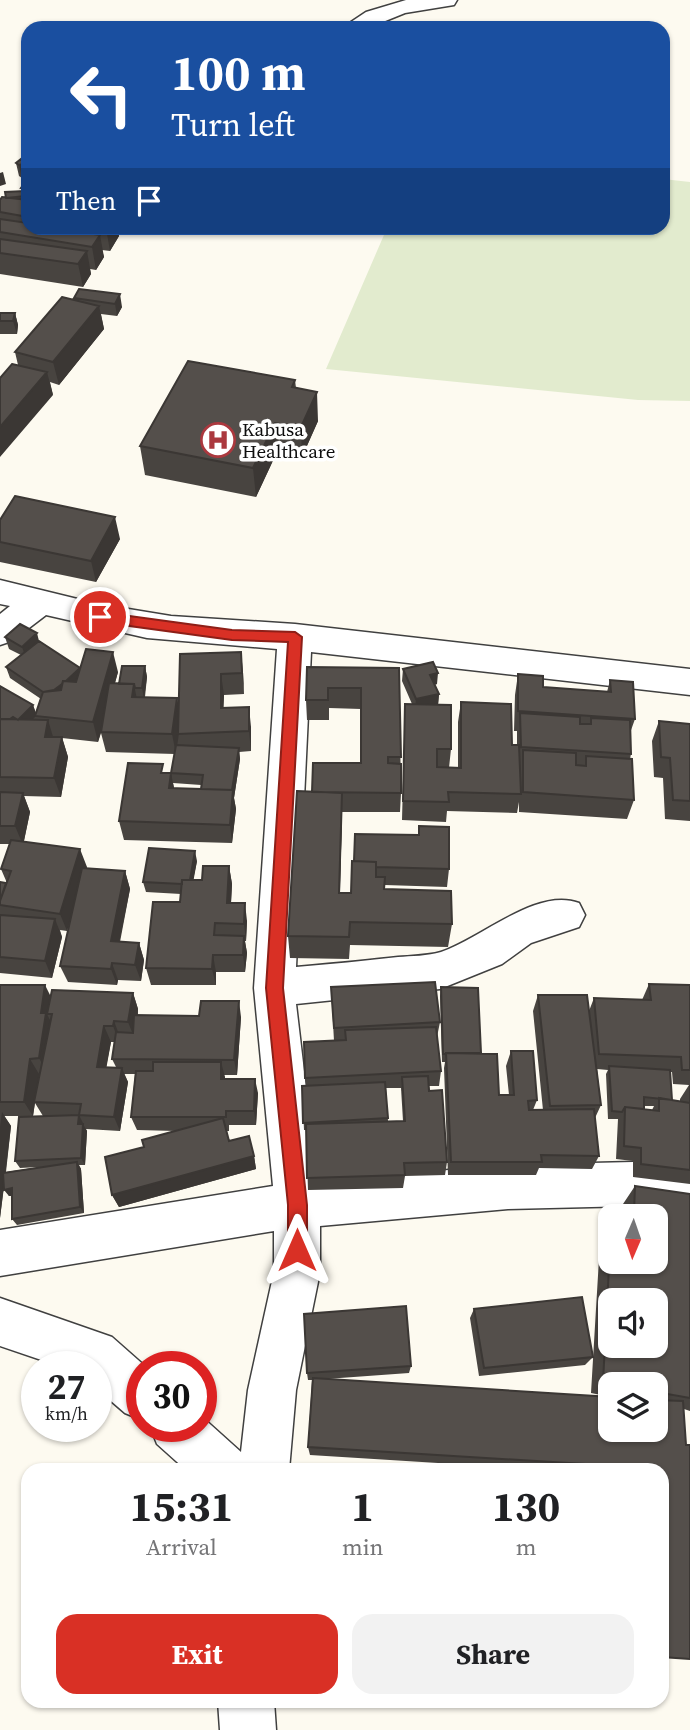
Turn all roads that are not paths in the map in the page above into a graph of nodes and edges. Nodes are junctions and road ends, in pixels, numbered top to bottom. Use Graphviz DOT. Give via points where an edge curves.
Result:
graph roads {
  1 [pos="446,0"];
  2 [pos="364,21"];
  3 [pos="0,592"];
  4 [pos="42,600"];
  5 [pos="0,632"];
  6 [pos="295,637"];
  7 [pos="690,682"];
  8 [pos="565,915"];
  9 [pos="274,988"];
  10 [pos="690,1194"];
  11 [pos="297,1205"];
  12 [pos="0,1253"];
  13 [pos="0,1322"];
  14 [pos="126,1382"];
  15 [pos="192,1442"];
  16 [pos="215,1463"];
  17 [pos="265,1463"];
  18 [pos="246,1708"];
  19 [pos="248,1730"];
  1 -- 2 [label="street"];
  3 -- 4 [label="street"];
  4 -- 5 [label="street"];
  4 -- 6 [label="street" via="100,617 169,628"];
  6 -- 7 [label="street"];
  6 -- 9 [label="street"];
  8 -- 9 [label="street" via="517,930 488,951 440,971"];
  9 -- 11 [label="street"];
  10 -- 11 [label="street" via="633,1184 508,1187"];
  11 -- 12 [label="street"];
  11 -- 17 [label="street" via="297,1272 272,1390"];
  13 -- 14 [label="street" via="95,1354"];
  15 -- 16 [label="street"];
  18 -- 19 [label="street"];
}
